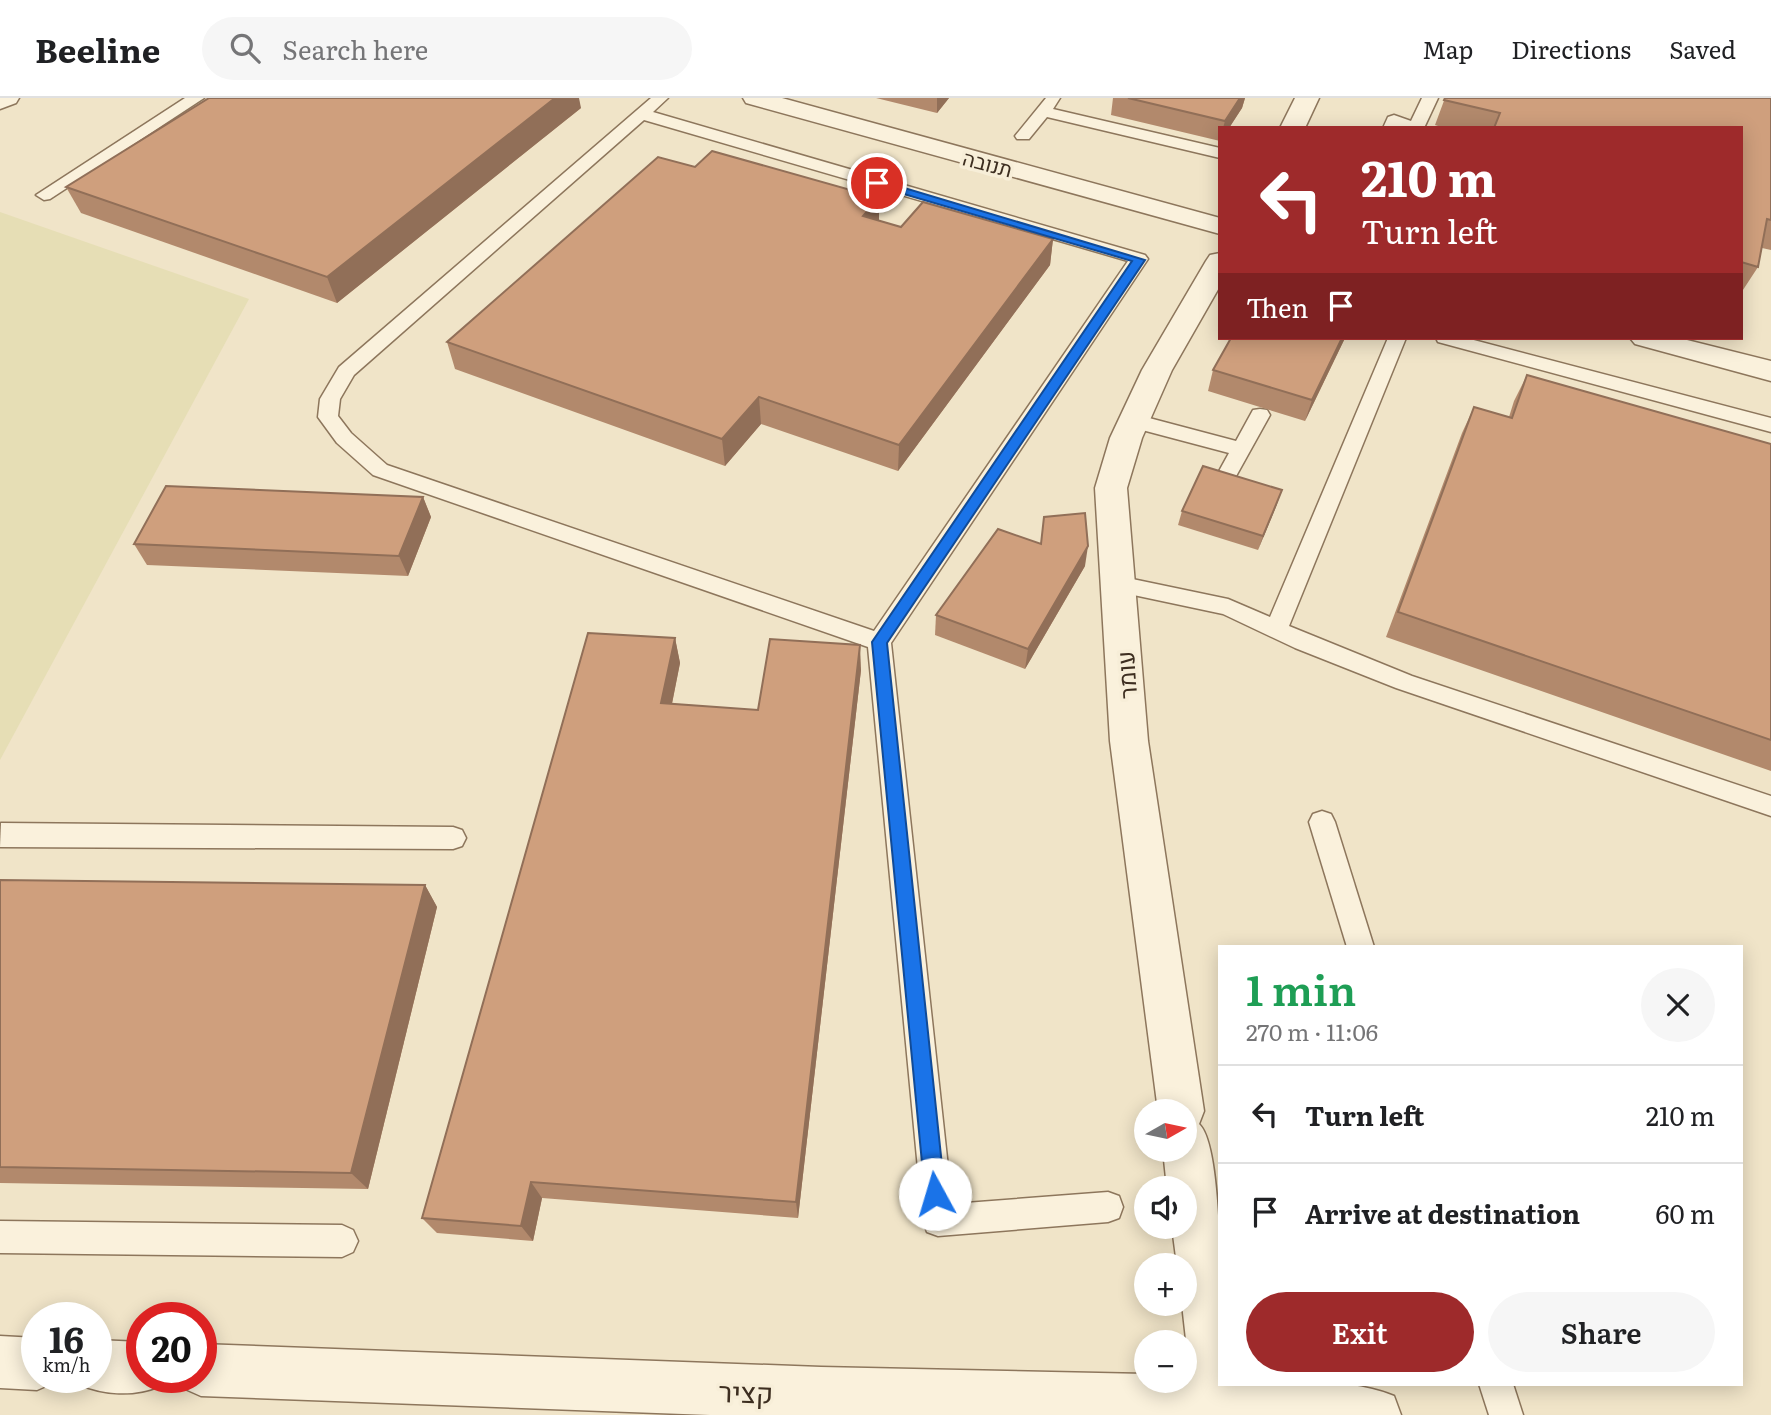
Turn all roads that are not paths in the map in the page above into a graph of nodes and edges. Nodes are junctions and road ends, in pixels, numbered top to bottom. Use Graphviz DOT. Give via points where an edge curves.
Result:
graph roads {
  1 [pos="7,98"];
  2 [pos="196,98"];
  3 [pos="660,98"];
  4 [pos="755,98"];
  5 [pos="1307,98"];
  6 [pos="1430,98"];
  7 [pos="0,102"];
  8 [pos="1048,104"];
  9 [pos="641,114"];
  10 [pos="1293,126"];
  11 [pos="1392,126"];
  12 [pos="1410,126"];
  13 [pos="1417,126"];
  14 [pos="1023,136"];
  15 [pos="1218,152"];
  16 [pos="44,195"];
  17 [pos="1218,225"];
  18 [pos="1218,264"];
  19 [pos="1396,340"];
  20 [pos="1452,340"];
  21 [pos="1653,340"];
  22 [pos="1771,371"];
  23 [pos="1260,415"];
  24 [pos="1135,421"];
  25 [pos="1771,425"];
  26 [pos="1241,449"];
  27 [pos="1228,473"];
  28 [pos="1118,584"];
  29 [pos="1276,630"];
  30 [pos="879,642"];
  31 [pos="1771,806"];
  32 [pos="1322,821"];
  33 [pos="0,836"];
  34 [pos="453,838"];
  35 [pos="1360,945"];
  36 [pos="1179,1099"];
  37 [pos="1188,1162"];
  38 [pos="1108,1207"];
  39 [pos="0,1237"];
  40 [pos="342,1241"];
  41 [pos="0,1362"];
  42 [pos="21,1363"];
  43 [pos="217,1371"];
  44 [pos="1497,1386"];
  45 [pos="1220,1402"];
  46 [pos="1375,1415"];
  47 [pos="1506,1415"];
  1 -- 7 [label="street"];
  2 -- 16 [label="lane"];
  3 -- 9 [label="lane"];
  4 -- 17 [label="street, תנובה"];
  5 -- 10 [label="street"];
  6 -- 13 [label="lane"];
  8 -- 14 [label="lane"];
  8 -- 15 [label="lane"];
  9 -- 30 [label="lane" via="1139,260"];
  9 -- 30 [label="lane" via="346,371 330,399 328,417 380,470"];
  11 -- 12 [label="lane" via="1394,120"];
  18 -- 24 [label="street, עומר" via="1157,370"];
  19 -- 29 [label="lane"];
  20 -- 25 [label="lane"];
  21 -- 22 [label="street"];
  23 -- 26 [label="lane"];
  24 -- 26 [label="lane"];
  24 -- 28 [label="street, עומר" via="1111,488"];
  26 -- 27 [label="lane"];
  28 -- 29 [label="lane" via="1228,607"];
  28 -- 36 [label="street, עומר" via="1129,741"];
  29 -- 31 [label="lane" via="1404,682"];
  30 -- 38 [label="lane" via="938,1221"];
  32 -- 35 [label="lane"];
  33 -- 34 [label="lane"];
  37 -- 45 [label="street"];
  39 -- 40 [label="lane"];
  41 -- 42 [label="street"];
  43 -- 45 [label="street, קציר"];
  44 -- 47 [label="lane"];
  45 -- 46 [label="street, קציר"];
}
